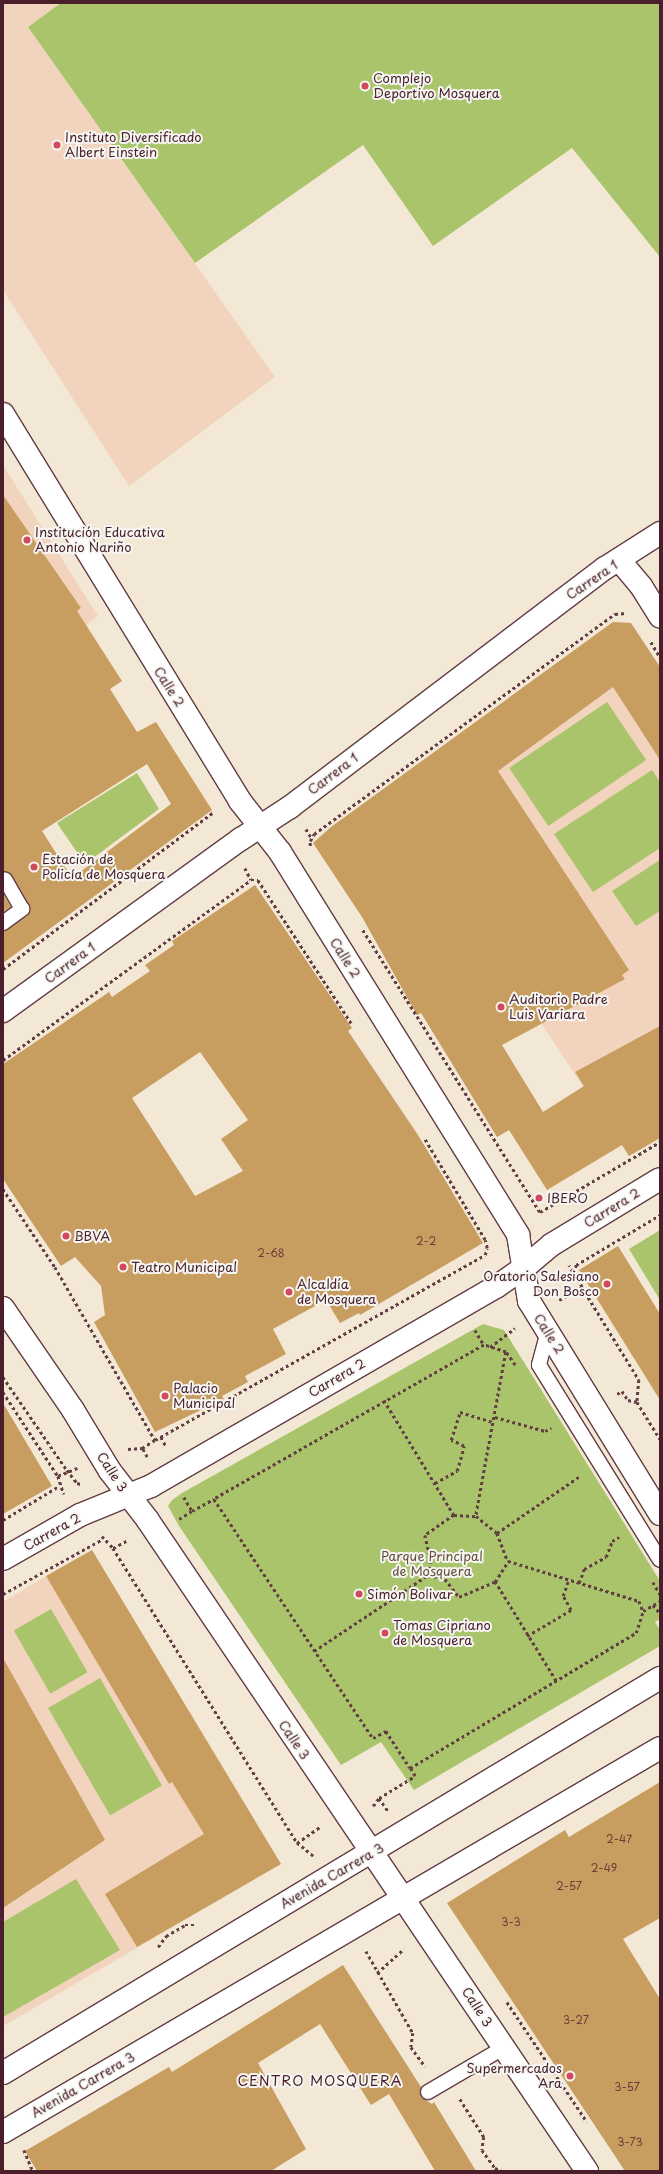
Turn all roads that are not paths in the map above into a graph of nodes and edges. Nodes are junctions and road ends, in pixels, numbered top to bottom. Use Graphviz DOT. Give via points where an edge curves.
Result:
graph roads {
  1 [pos="3,414"];
  2 [pos="660,533"];
  3 [pos="620,561"];
  4 [pos="660,616"];
  5 [pos="261,826"];
  6 [pos="5,880"];
  7 [pos="3,923"];
  8 [pos="3,1011"];
  9 [pos="660,1179"];
  10 [pos="525,1267"];
  11 [pos="3,1308"];
  12 [pos="548,1331"];
  13 [pos="128,1495"];
  14 [pos="659,1512"];
  15 [pos="3,1559"];
  16 [pos="660,1560"];
  17 [pos="660,1678"];
  18 [pos="660,1748"];
  19 [pos="372,1853"];
  20 [pos="403,1898"];
  21 [pos="503,2048"];
  22 [pos="3,2073"];
  23 [pos="428,2092"];
  24 [pos="3,2132"];
  25 [pos="587,2171"];
  1 -- 5 [label="street, Calle 2" via="240,801"];
  2 -- 3 [label="street, Carrera 1"];
  3 -- 4 [label="street" via="641,586"];
  3 -- 5 [label="street, Carrera 1" via="605,568"];
  5 -- 8 [label="street, Carrera 1"];
  5 -- 10 [label="street, Calle 2" via="518,1235"];
  6 -- 7 [label="lane" via="22,909"];
  9 -- 10 [label="street, Carrera 2" via="551,1245"];
  10 -- 12 [label="street, Calle 2" via="529,1301"];
  10 -- 13 [label="street, Carrera 2" via="496,1287 151,1486"];
  11 -- 13 [label="street, Calle 3"];
  12 -- 14 [label="street, Calle 2"];
  12 -- 16 [label="lane" via="539,1365"];
  13 -- 15 [label="street, Carrera 2" via="80,1515"];
  13 -- 19 [label="street, Calle 3"];
  17 -- 19 [label="street, Avenida Carrera 3"];
  18 -- 20 [label="street, Avenida Carrera 3"];
  19 -- 20 [label="street, Calle 3"];
  19 -- 22 [label="street, Avenida Carrera 3" via="326,1877"];
  20 -- 21 [label="street, Calle 3"];
  20 -- 24 [label="street, Avenida Carrera 3"];
  21 -- 23 [label="lane"];
  21 -- 25 [label="street, Calle 3"];
}
